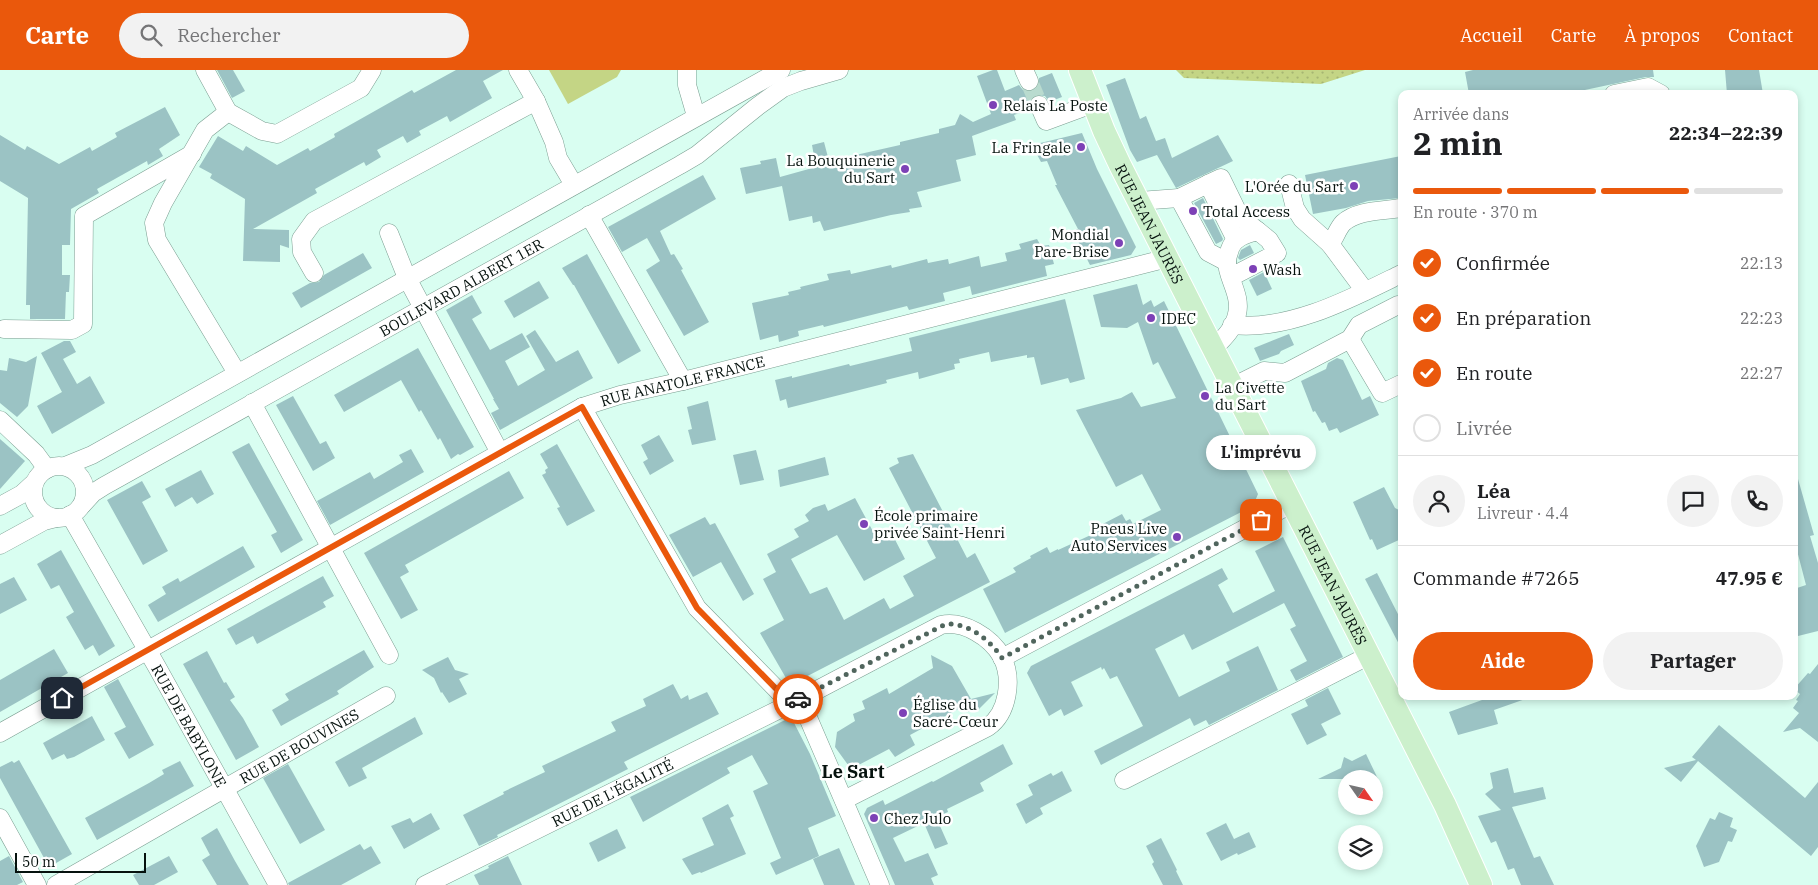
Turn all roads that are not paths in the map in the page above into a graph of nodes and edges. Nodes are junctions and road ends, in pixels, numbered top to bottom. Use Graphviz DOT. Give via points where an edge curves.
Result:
graph roads {
  1 [pos="205,70"];
  2 [pos="372,70"];
  3 [pos="518,70"];
  4 [pos="687,70"];
  5 [pos="781,70"];
  6 [pos="838,70"];
  7 [pos="1080,70"];
  8 [pos="1633,90"];
  9 [pos="1654,90"];
  10 [pos="536,101"];
  11 [pos="1092,104"];
  12 [pos="1039,105"];
  13 [pos="228,112"];
  14 [pos="696,116"];
  15 [pos="192,154"];
  16 [pos="1208,184"];
  17 [pos="1289,184"];
  18 [pos="574,185"];
  19 [pos="1179,198"];
  20 [pos="1138,201"];
  21 [pos="1398,208"];
  22 [pos="589,215"];
  23 [pos="1258,231"];
  24 [pos="389,233"];
  25 [pos="1236,240"];
  26 [pos="1330,244"];
  27 [pos="1168,258"];
  28 [pos="1229,269"];
  29 [pos="314,274"];
  30 [pos="1398,275"];
  31 [pos="407,278"];
  32 [pos="1365,291"];
  33 [pos="1398,304"];
  34 [pos="423,307"];
  35 [pos="1232,325"];
  36 [pos="4,329"];
  37 [pos="1350,339"];
  38 [pos="1212,349"];
  39 [pos="237,373"];
  40 [pos="683,381"];
  41 [pos="1398,385"];
  42 [pos="1232,387"];
  43 [pos="252,403"];
  44 [pos="582,407"];
  45 [pos="0,420"];
  46 [pos="500,453"];
  47 [pos="65,466"];
  48 [pos="47,469"];
  49 [pos="34,483"];
  50 [pos="1291,504"];
  51 [pos="0,506"];
  52 [pos="69,513"];
  53 [pos="0,545"];
  54 [pos="330,548"];
  55 [pos="147,650"];
  56 [pos="388,655"];
  57 [pos="1368,656"];
  58 [pos="1002,658"];
  59 [pos="386,696"];
  60 [pos="795,701"];
  61 [pos="0,733"];
  62 [pos="1124,780"];
  63 [pos="225,789"];
  64 [pos="844,800"];
  65 [pos="0,818"];
  66 [pos="37,885"];
  67 [pos="56,885"];
  68 [pos="278,885"];
  69 [pos="425,885"];
  70 [pos="880,885"];
  71 [pos="1481,885"];
  1 -- 13 [label="street"];
  2 -- 13 [label="street" via="362,88 277,134 262,131"];
  3 -- 10 [label="street"];
  4 -- 14 [label="street" via="687,85"];
  5 -- 14 [label="street"];
  6 -- 22 [label="street, BOULEVARD ALBERT 1ER" via="783,88 697,155"];
  7 -- 11 [label="main road, RUE JEAN JAURÈS"];
  8 -- 9 [label="street" via="1648,87"];
  10 -- 18 [label="street" via="558,158"];
  10 -- 29 [label="street" via="314,221 301,239 302,252"];
  11 -- 12 [label="street" via="1046,121"];
  11 -- 20 [label="main road, RUE JEAN JAURÈS"];
  13 -- 15 [label="street" via="206,130"];
  14 -- 18 [label="street"];
  15 -- 36 [label="street" via="84,216 84,324 72,330"];
  15 -- 39 [label="street" via="154,223 157,240"];
  16 -- 19 [label="street"];
  16 -- 23 [label="street" via="1221,178 1240,217"];
  16 -- 25 [label="street"];
  17 -- 26 [label="street" via="1295,208 1302,219"];
  18 -- 31 [label="street"];
  19 -- 20 [label="street"];
  19 -- 28 [label="street" via="1208,252"];
  20 -- 27 [label="main road, RUE JEAN JAURÈS"];
  21 -- 26 [label="street" via="1354,215 1341,225"];
  22 -- 34 [label="street, BOULEVARD ALBERT 1ER"];
  22 -- 40 [label="street"];
  23 -- 25 [label="street" via="1244,234"];
  23 -- 28 [label="street" via="1277,253"];
  24 -- 31 [label="street"];
  25 -- 28 [label="street" via="1232,244"];
  26 -- 32 [label="street"];
  27 -- 38 [label="main road, RUE JEAN JAURÈS"];
  27 -- 40 [label="street, RUE ANATOLE FRANCE"];
  28 -- 35 [label="street" via="1238,300"];
  30 -- 32 [label="street"];
  31 -- 34 [label="street"];
  31 -- 39 [label="street"];
  32 -- 35 [label="street" via="1294,320 1251,327"];
  33 -- 37 [label="street" via="1359,325"];
  34 -- 43 [label="street, BOULEVARD ALBERT 1ER"];
  34 -- 46 [label="street"];
  35 -- 38 [label="street" via="1227,336"];
  37 -- 41 [label="street" via="1382,393"];
  37 -- 42 [label="street" via="1285,373 1264,371"];
  38 -- 42 [label="main road, RUE JEAN JAURÈS"];
  39 -- 47 [label="street" via="92,455"];
  40 -- 44 [label="street, RUE ANATOLE FRANCE"];
  42 -- 50 [label="main road, RUE JEAN JAURÈS"];
  43 -- 52 [label="street, BOULEVARD ALBERT 1ER" via="93,492"];
  43 -- 54 [label="street"];
  44 -- 46 [label="street, RUE ANATOLE FRANCE"];
  44 -- 60 [label="street" via="697,608"];
  45 -- 48 [label="street"];
  46 -- 54 [label="street, RUE ANATOLE FRANCE"];
  47 -- 48 [label="street"];
  47 -- 52 [label="street" via="83,481 85,495"];
  48 -- 49 [label="street"];
  49 -- 51 [label="street"];
  49 -- 52 [label="street" via="33,495 38,507 47,515"];
  50 -- 57 [label="main road, RUE JEAN JAURÈS"];
  50 -- 58 [label="street"];
  52 -- 53 [label="street, BOULEVARD ALBERT 1ER" via="44,520"];
  52 -- 55 [label="street, RUE DE BABYLONE"];
  54 -- 55 [label="street, RUE ANATOLE FRANCE"];
  54 -- 56 [label="street"];
  55 -- 61 [label="street, RUE ANATOLE FRANCE"];
  55 -- 63 [label="street, RUE DE BABYLONE"];
  57 -- 62 [label="street"];
  57 -- 71 [label="main road, RUE JEAN JAURÈS"];
  58 -- 60 [label="street, RUE DE L'ÉGALITÉ" via="990,643 972,630 958,624 946,624"];
  58 -- 64 [label="street" via="1006,698 1000,716 992,724"];
  59 -- 63 [label="street, RUE DE BOUVINES"];
  60 -- 64 [label="street"];
  60 -- 69 [label="street, RUE DE L'ÉGALITÉ"];
  63 -- 67 [label="street, RUE DE BOUVINES"];
  63 -- 68 [label="street, RUE DE BABYLONE"];
  64 -- 70 [label="street"];
  65 -- 66 [label="street"];
}
